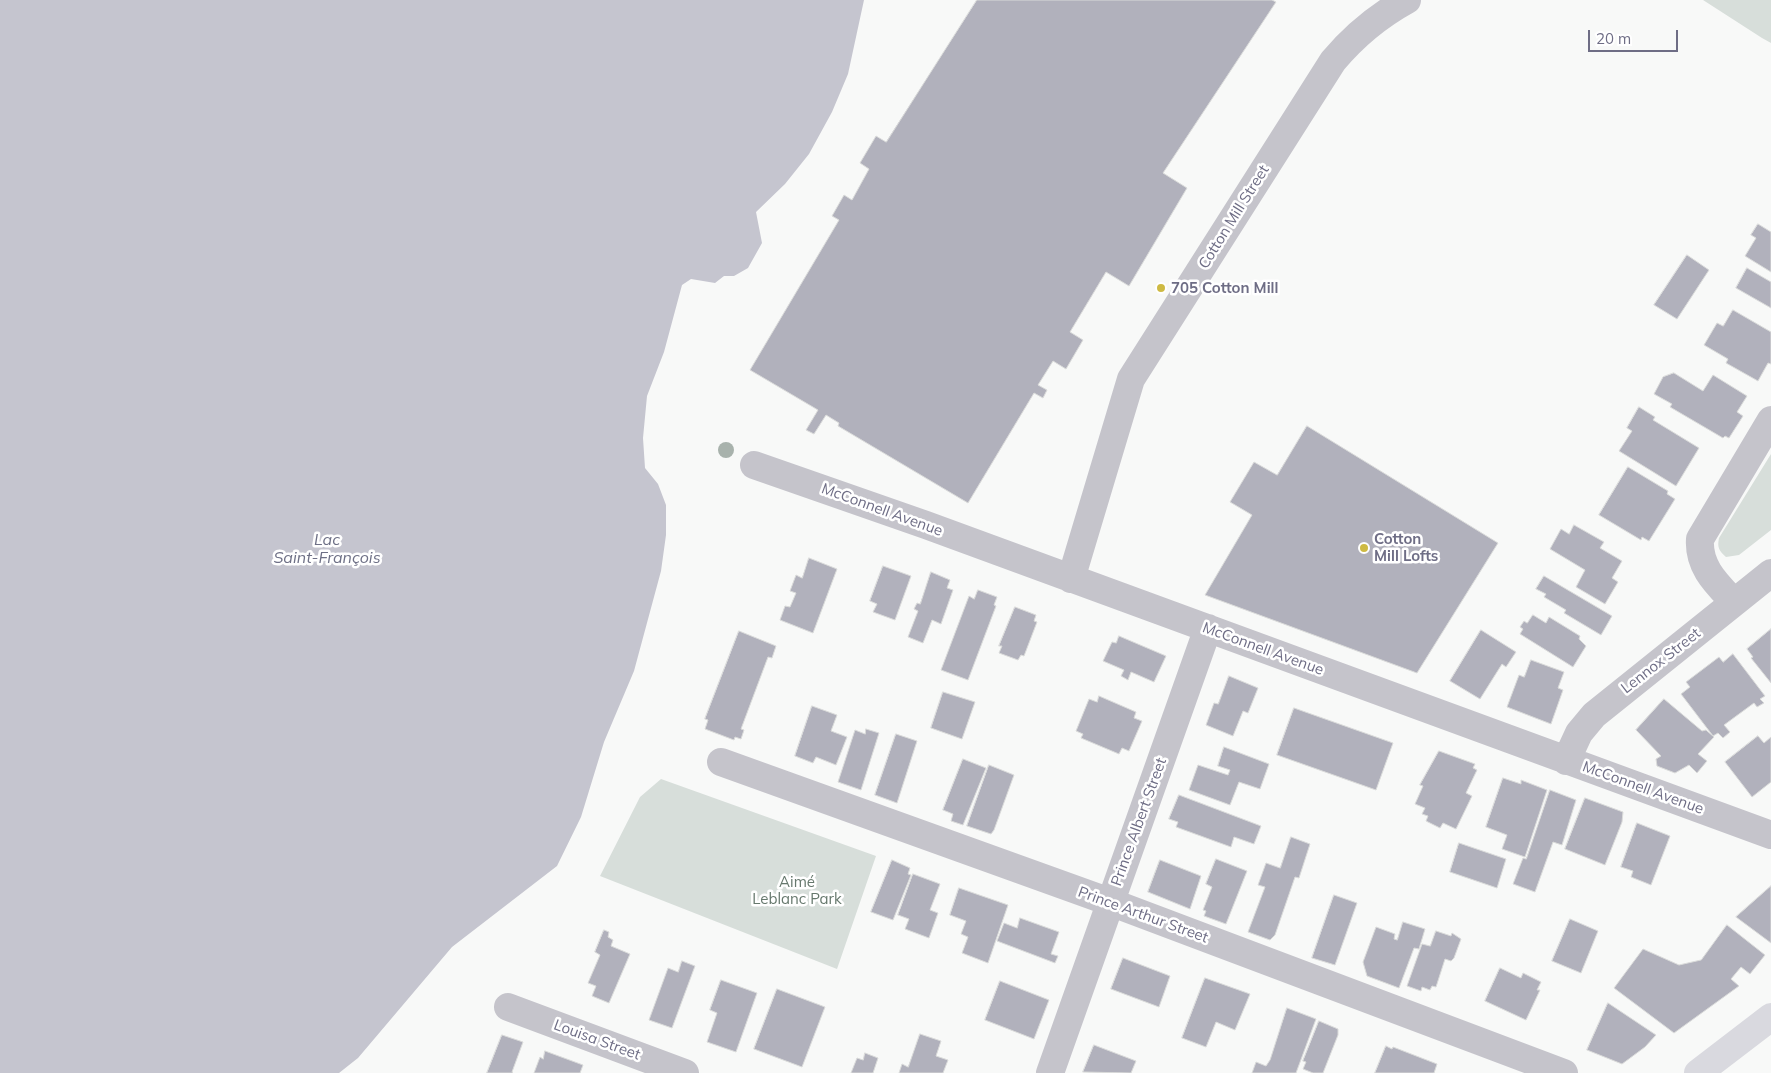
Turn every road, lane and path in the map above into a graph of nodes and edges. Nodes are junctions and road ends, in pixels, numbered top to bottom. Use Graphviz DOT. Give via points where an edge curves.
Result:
graph roads {
  1 [pos="1407,0"];
  2 [pos="1771,420"];
  3 [pos="754,465"];
  4 [pos="1771,573"];
  5 [pos="1071,579"];
  6 [pos="1734,602"];
  7 [pos="1208,628"];
  8 [pos="1566,761"];
  9 [pos="721,762"];
  10 [pos="1771,834"];
  11 [pos="1110,902"];
  12 [pos="508,1007"];
  13 [pos="1771,1017"];
  14 [pos="685,1073"];
  15 [pos="1050,1073"];
  16 [pos="1564,1073"];
  17 [pos="1698,1073"];
  1 -- 5 [label="street, Cotton Mill Street" via="1387,11 1347,44 1333,61 1131,379"];
  2 -- 6 [label="street" via="1700,539 1701,557 1707,572"];
  3 -- 5 [label="street, McConnell Avenue"];
  4 -- 6 [label="street, Lennox Street"];
  5 -- 7 [label="street, McConnell Avenue"];
  6 -- 8 [label="street, Lennox Street" via="1594,715 1579,733"];
  7 -- 8 [label="street, McConnell Avenue"];
  7 -- 11 [label="street, Prince Albert Street"];
  8 -- 10 [label="street, McConnell Avenue"];
  9 -- 11 [label="street, Prince Arthur Street"];
  11 -- 15 [label="street, Prince Albert Street"];
  11 -- 16 [label="street, Prince Arthur Street"];
  12 -- 14 [label="street, Louisa Street"];
  13 -- 17 [label="main road"];
}
